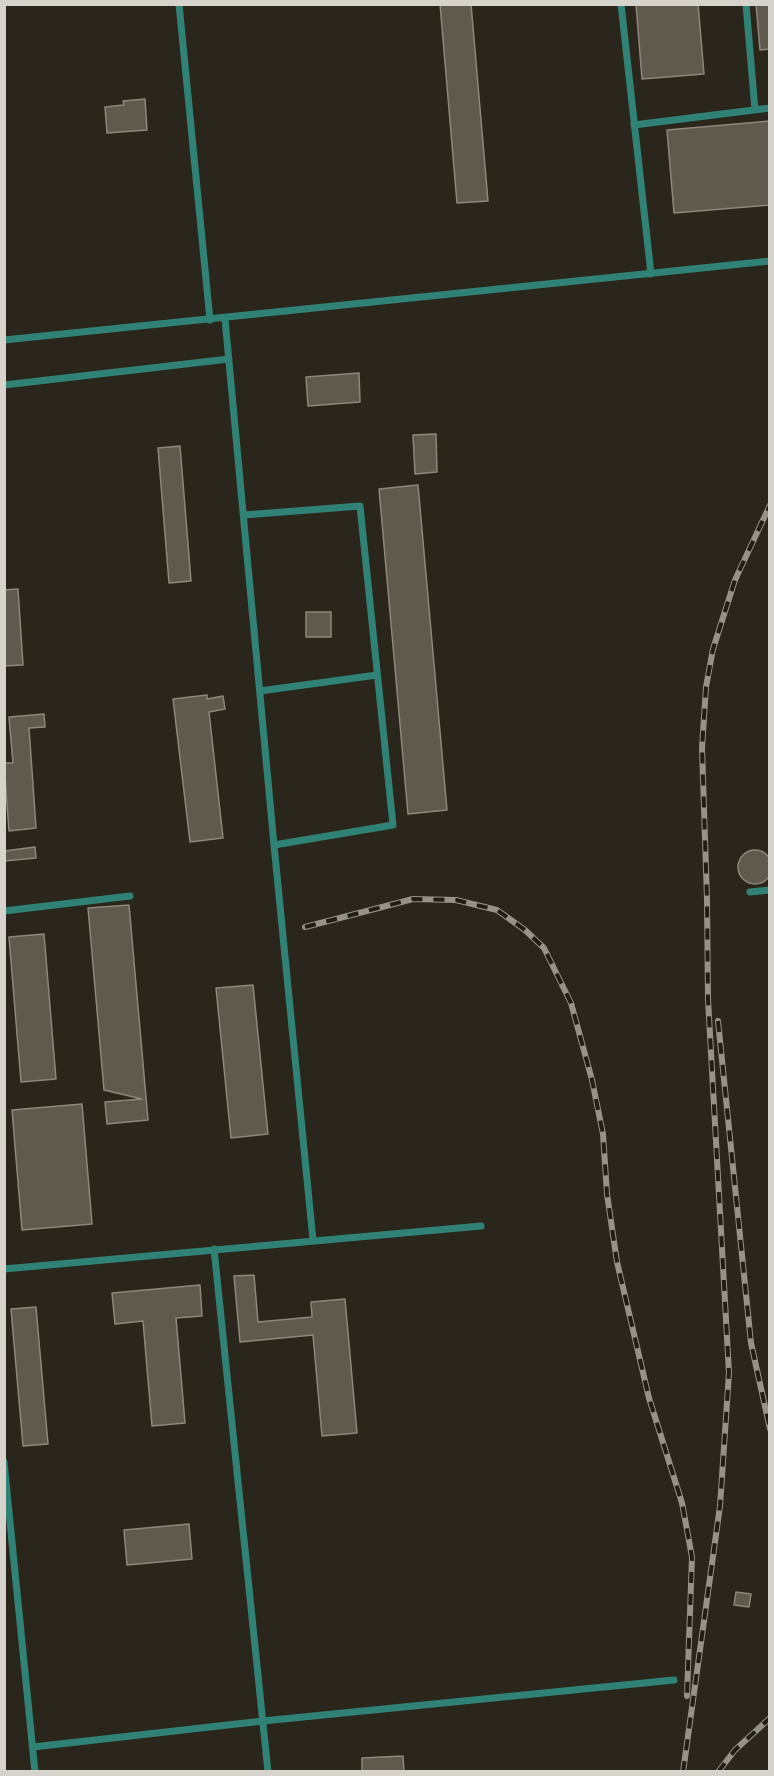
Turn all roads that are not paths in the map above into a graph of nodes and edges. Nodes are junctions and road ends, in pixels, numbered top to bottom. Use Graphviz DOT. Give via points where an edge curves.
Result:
graph roads {
  1 [pos="179,4"];
  2 [pos="621,4"];
  3 [pos="746,4"];
  4 [pos="770,108"];
  5 [pos="755,110"];
  6 [pos="634,125"];
  7 [pos="770,261"];
  8 [pos="651,274"];
  9 [pos="225,318"];
  10 [pos="210,320"];
  11 [pos="4,340"];
  12 [pos="229,359"];
  13 [pos="4,385"];
  14 [pos="244,515"];
  15 [pos="377,675"];
  16 [pos="260,691"];
  17 [pos="273,845"];
  18 [pos="770,890"];
  19 [pos="750,892"];
  20 [pos="130,896"];
  21 [pos="4,911"];
  22 [pos="481,1226"];
  23 [pos="313,1240"];
  24 [pos="214,1248"];
  25 [pos="4,1269"];
  26 [pos="4,1462"];
  27 [pos="674,1680"];
  28 [pos="263,1721"];
  29 [pos="33,1747"];
  30 [pos="35,1772"];
  31 [pos="268,1772"];
  1 -- 10 [label="lane"];
  2 -- 6 [label="lane"];
  3 -- 5 [label="lane"];
  4 -- 5 [label="lane"];
  5 -- 6 [label="lane"];
  6 -- 8 [label="lane"];
  7 -- 8 [label="lane"];
  8 -- 9 [label="lane"];
  9 -- 10 [label="lane"];
  9 -- 12 [label="lane"];
  10 -- 11 [label="lane"];
  12 -- 13 [label="lane"];
  12 -- 14 [label="lane"];
  14 -- 15 [label="lane" via="360,506"];
  14 -- 16 [label="lane"];
  15 -- 16 [label="lane"];
  15 -- 17 [label="lane" via="393,825"];
  16 -- 17 [label="lane"];
  17 -- 23 [label="lane"];
  18 -- 19 [label="lane"];
  20 -- 21 [label="lane"];
  22 -- 23 [label="lane"];
  23 -- 24 [label="lane"];
  24 -- 25 [label="lane"];
  24 -- 28 [label="lane"];
  26 -- 29 [label="lane"];
  27 -- 28 [label="lane"];
  28 -- 29 [label="lane"];
  28 -- 31 [label="lane"];
  29 -- 30 [label="lane"];
}
